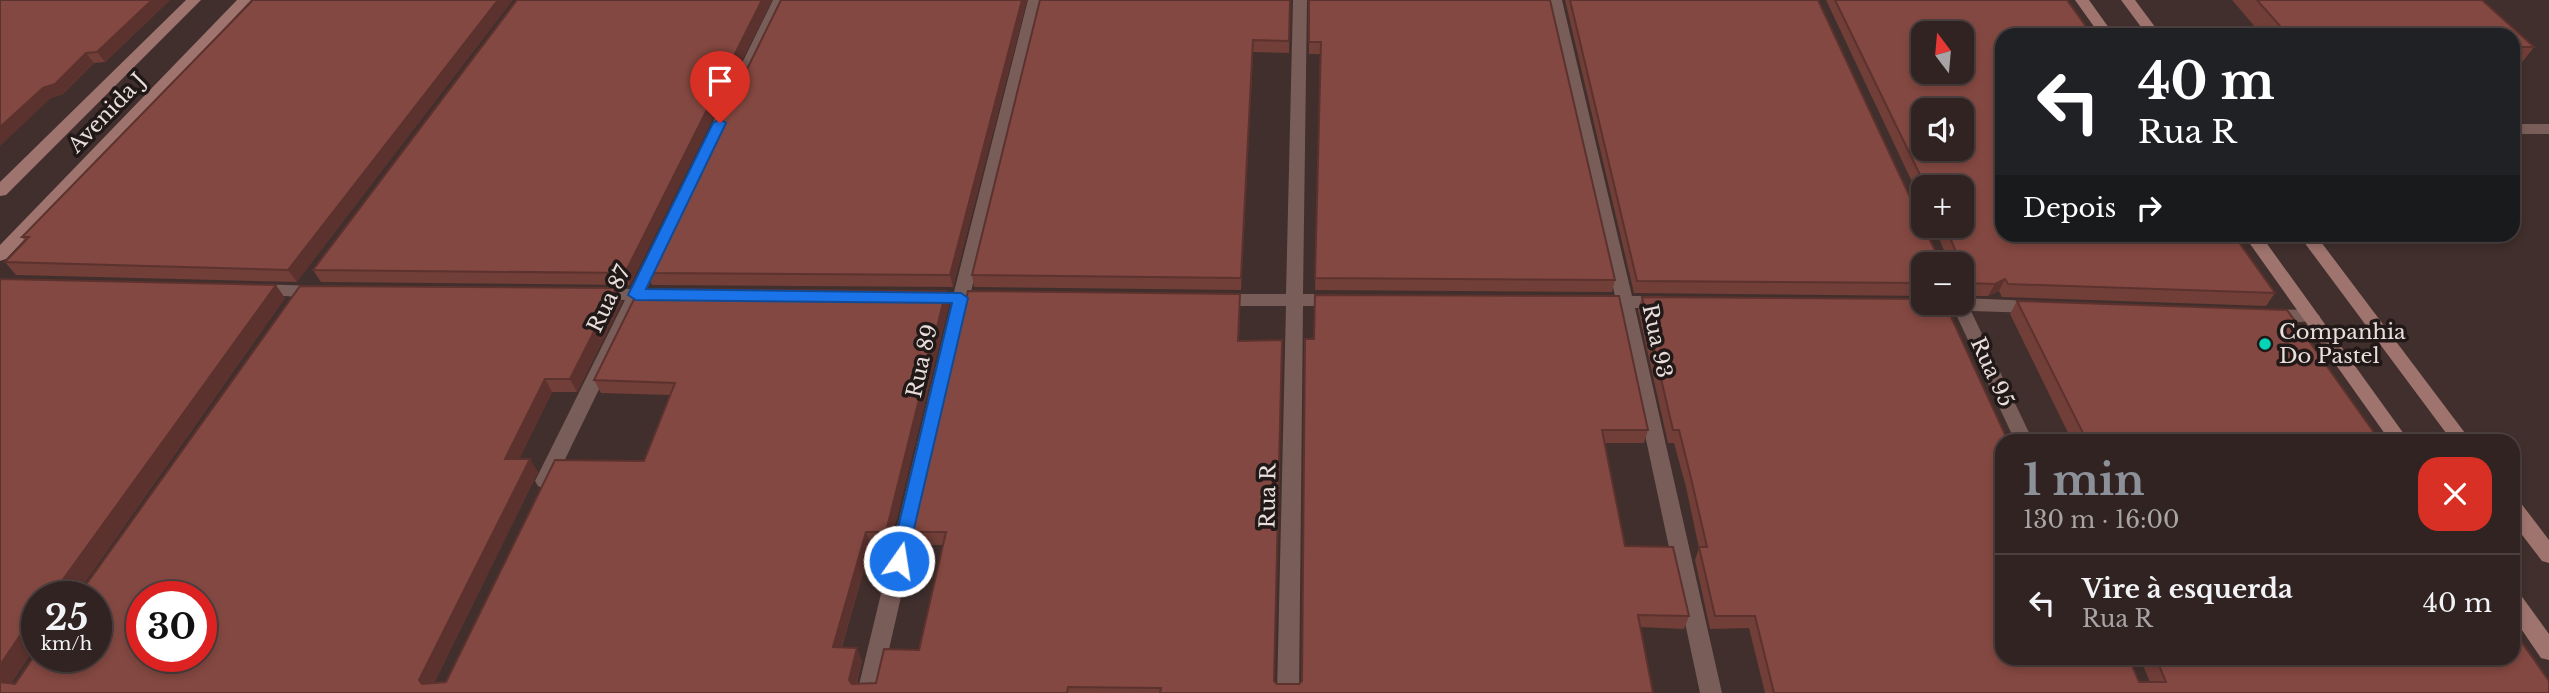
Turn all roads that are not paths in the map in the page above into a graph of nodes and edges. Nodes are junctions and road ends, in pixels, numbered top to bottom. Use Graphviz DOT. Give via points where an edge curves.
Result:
graph roads {
  1 [pos="194,0"];
  2 [pos="244,0"];
  3 [pos="780,0"];
  4 [pos="1035,0"];
  5 [pos="1300,0"];
  6 [pos="1555,0"];
  7 [pos="2082,0"];
  8 [pos="2128,0"];
  9 [pos="2102,28"];
  10 [pos="2149,28"];
  11 [pos="2520,129"];
  12 [pos="2549,129"];
  13 [pos="0,191"];
  14 [pos="2257,242"];
  15 [pos="2312,242"];
  16 [pos="0,255"];
  17 [pos="320,270"];
  18 [pos="234,289"];
  19 [pos="303,291"];
  20 [pos="331,292"];
  21 [pos="580,294"];
  22 [pos="636,295"];
  23 [pos="676,295"];
  24 [pos="906,298"];
  25 [pos="961,298"];
  26 [pos="1002,298"];
  27 [pos="1197,299"];
  28 [pos="1294,300"];
  29 [pos="1349,300"];
  30 [pos="1584,302"];
  31 [pos="1625,302"];
  32 [pos="1681,303"];
  33 [pos="1974,304"];
  34 [pos="2054,307"];
  35 [pos="287,314"];
  36 [pos="2257,314"];
  37 [pos="1965,315"];
  38 [pos="2311,316"];
  39 [pos="2021,434"];
  40 [pos="2395,434"];
  41 [pos="2457,434"];
  42 [pos="539,494"];
  43 [pos="2520,517"];
  44 [pos="2549,555"];
  45 [pos="2520,610"];
  46 [pos="2549,651"];
  47 [pos="868,693"];
  48 [pos="1287,693"];
  49 [pos="1711,693"];
  1 -- 13 [label="street, Avenida J"];
  2 -- 16 [label="street, Avenida J"];
  3 -- 22 [label="street, Rua 87"];
  4 -- 25 [label="street, Rua 89"];
  5 -- 28 [label="street, Rua R"];
  6 -- 31 [label="street, Rua 93"];
  7 -- 9 [label="street"];
  8 -- 10 [label="street"];
  11 -- 12 [label="street"];
  14 -- 38 [label="street"];
  15 -- 41 [label="street"];
  17 -- 19 [label="street"];
  18 -- 19 [label="street"];
  19 -- 20 [label="street"];
  19 -- 35 [label="street"];
  21 -- 22 [label="street"];
  22 -- 23 [label="street"];
  22 -- 42 [label="street, Rua 87"];
  24 -- 25 [label="street"];
  25 -- 26 [label="street"];
  25 -- 47 [label="street, Rua 89"];
  27 -- 28 [label="street"];
  28 -- 29 [label="street"];
  28 -- 48 [label="street, Rua R"];
  30 -- 31 [label="street"];
  31 -- 32 [label="street"];
  31 -- 49 [label="street, Rua 93"];
  33 -- 34 [label="street"];
  36 -- 38 [label="street"];
  37 -- 39 [label="street, Rua 95"];
  38 -- 40 [label="street"];
  43 -- 44 [label="street"];
  45 -- 46 [label="street"];
}
